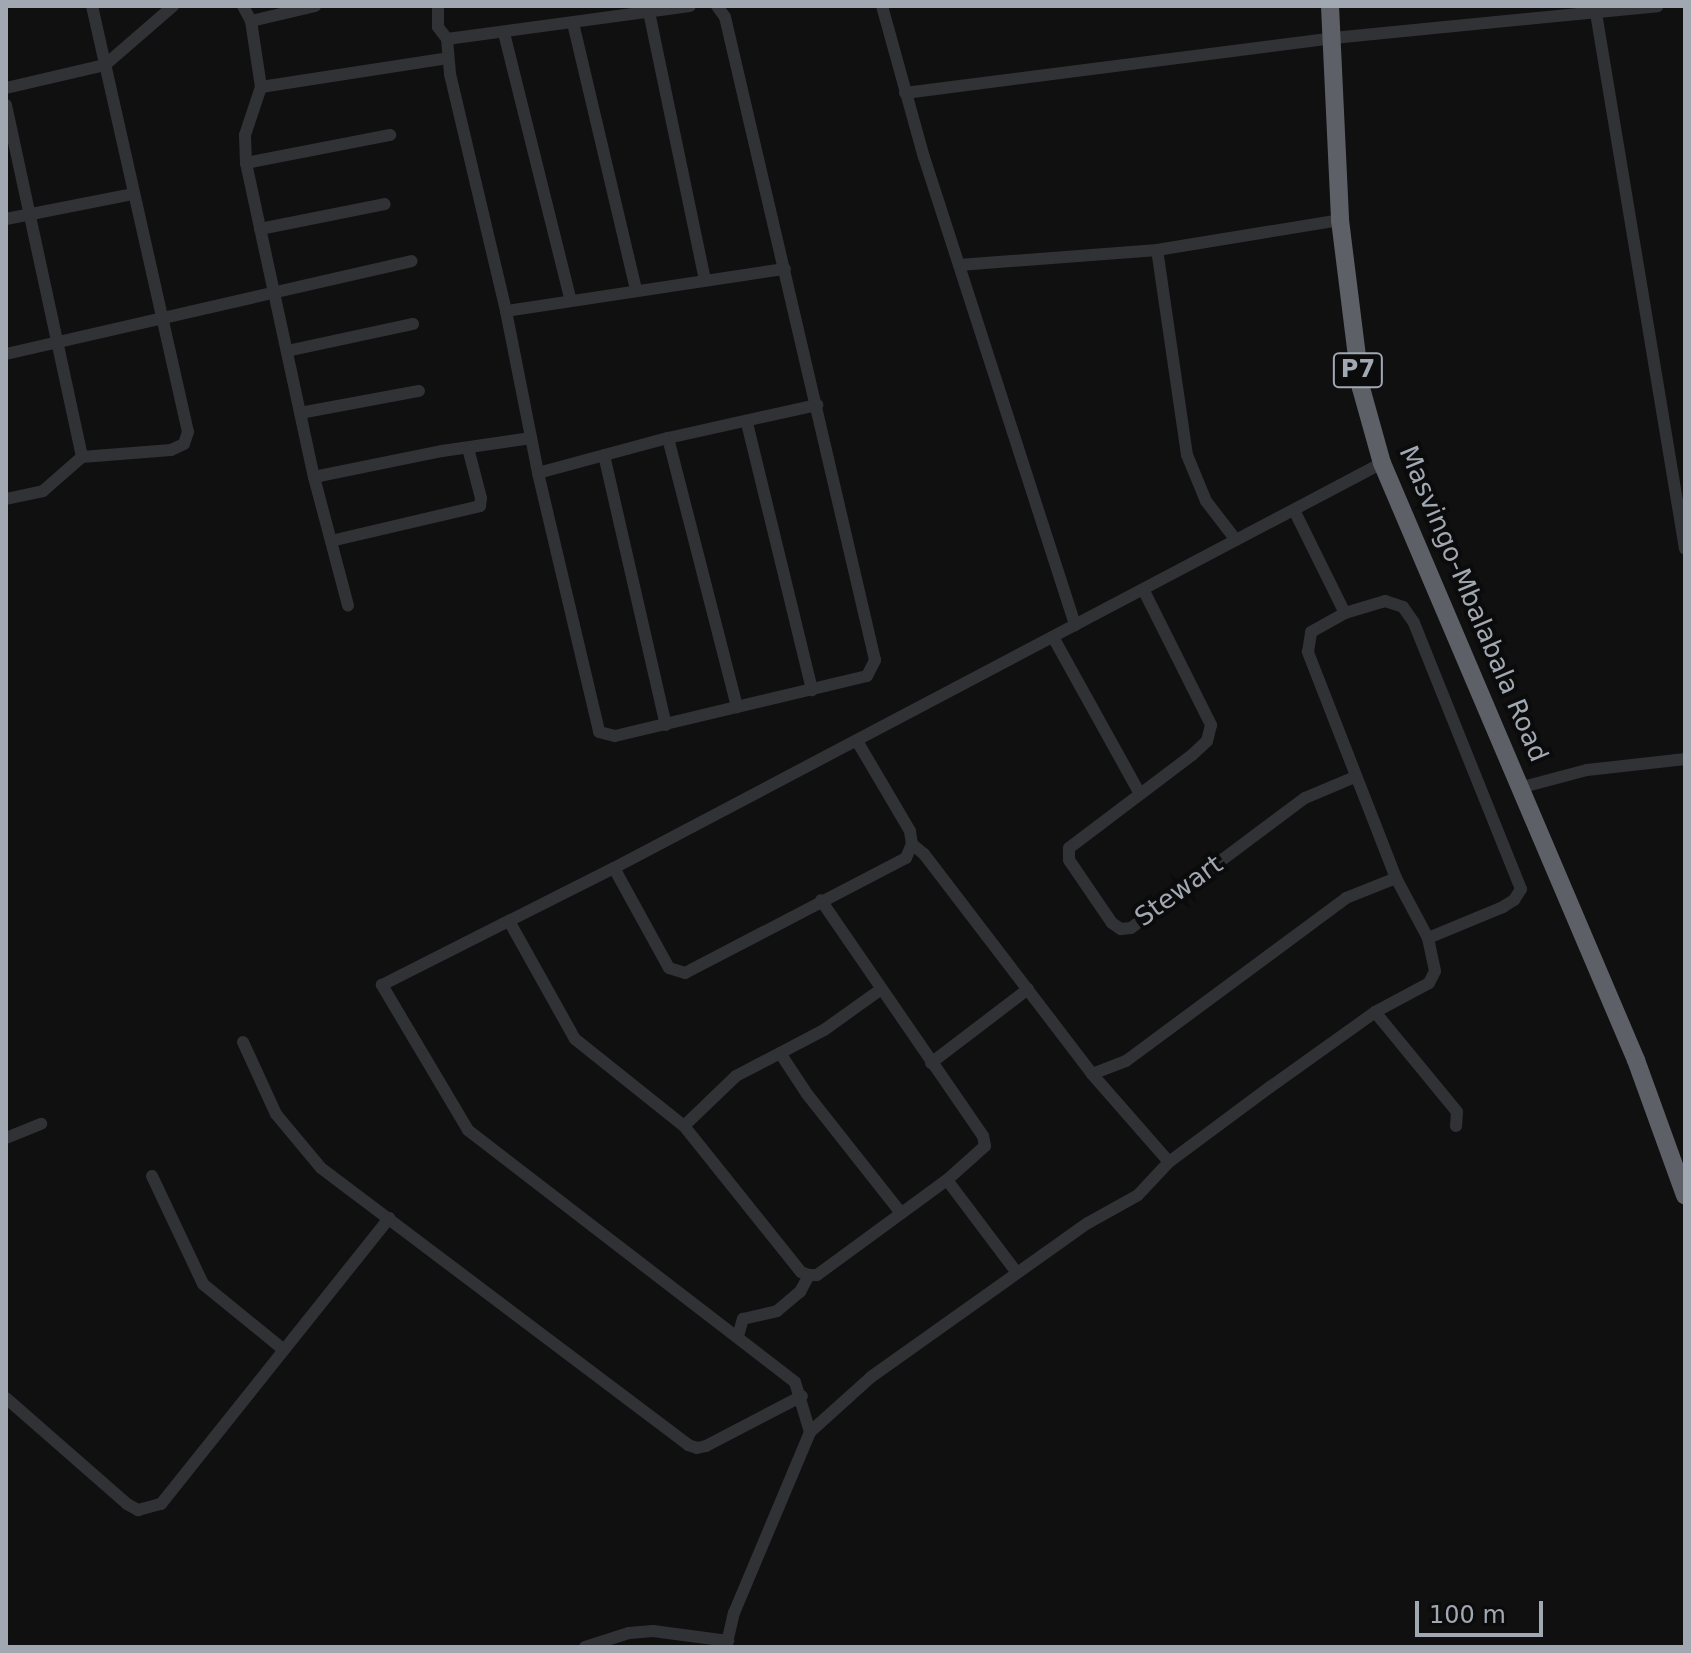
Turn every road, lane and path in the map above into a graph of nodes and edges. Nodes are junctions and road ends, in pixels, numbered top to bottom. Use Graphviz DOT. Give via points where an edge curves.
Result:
graph roads {
  1 [pos="92,6"];
  2 [pos="173,6"];
  3 [pos="243,6"];
  4 [pos="315,6"];
  5 [pos="438,6"];
  6 [pos="690,6"];
  7 [pos="717,6"];
  8 [pos="882,6"];
  9 [pos="1330,6"];
  10 [pos="1657,6"];
  11 [pos="649,12"];
  12 [pos="1556,12"];
  13 [pos="1596,13"];
  14 [pos="251,21"];
  15 [pos="573,23"];
  16 [pos="504,33"];
  17 [pos="1333,38"];
  18 [pos="447,39"];
  19 [pos="448,58"];
  20 [pos="105,65"];
  21 [pos="261,87"];
  22 [pos="6,88"];
  23 [pos="905,93"];
  24 [pos="6,105"];
  25 [pos="390,135"];
  26 [pos="246,163"];
  27 [pos="134,194"];
  28 [pos="385,204"];
  29 [pos="29,214"];
  30 [pos="6,219"];
  31 [pos="1340,220"];
  32 [pos="260,229"];
  33 [pos="1157,250"];
  34 [pos="411,261"];
  35 [pos="959,265"];
  36 [pos="785,269"];
  37 [pos="705,279"];
  38 [pos="636,290"];
  39 [pos="274,293"];
  40 [pos="571,301"];
  41 [pos="506,311"];
  42 [pos="162,319"];
  43 [pos="413,324"];
  44 [pos="58,343"];
  45 [pos="287,351"];
  46 [pos="6,354"];
  47 [pos="419,391"];
  48 [pos="817,405"];
  49 [pos="300,413"];
  50 [pos="747,423"];
  51 [pos="531,438"];
  52 [pos="668,438"];
  53 [pos="468,448"];
  54 [pos="604,455"];
  55 [pos="82,457"];
  56 [pos="1685,462"];
  57 [pos="1382,463"];
  58 [pos="1670,464"];
  59 [pos="538,473"];
  60 [pos="314,477"];
  61 [pos="6,499"];
  62 [pos="1294,510"];
  63 [pos="1236,540"];
  64 [pos="331,541"];
  65 [pos="1685,549"];
  66 [pos="1144,591"];
  67 [pos="348,606"];
  68 [pos="1345,613"];
  69 [pos="1075,625"];
  70 [pos="1053,637"];
  71 [pos="812,690"];
  72 [pos="737,707"];
  73 [pos="666,725"];
  74 [pos="857,741"];
  75 [pos="1685,759"];
  76 [pos="1355,777"];
  77 [pos="1523,787"];
  78 [pos="1139,792"];
  79 [pos="912,844"];
  80 [pos="614,868"];
  81 [pos="1396,878"];
  82 [pos="821,900"];
  83 [pos="509,921"];
  84 [pos="1428,938"];
  85 [pos="1028,989"];
  86 [pos="880,990"];
  87 [pos="1375,1012"];
  88 [pos="243,1042"];
  89 [pos="780,1053"];
  90 [pos="931,1063"];
  91 [pos="1092,1074"];
  92 [pos="41,1124"];
  93 [pos="684,1126"];
  94 [pos="1456,1126"];
  95 [pos="6,1138"];
  96 [pos="1169,1162"];
  97 [pos="152,1176"];
  98 [pos="947,1180"];
  99 [pos="1685,1195"];
  100 [pos="901,1213"];
  101 [pos="389,1218"];
  102 [pos="1017,1273"];
  103 [pos="809,1275"];
  104 [pos="738,1336"];
  105 [pos="284,1350"];
  106 [pos="802,1396"];
  107 [pos="6,1398"];
  108 [pos="810,1432"];
  109 [pos="727,1644"];
  110 [pos="585,1647"];
  1 -- 20 [label="street"];
  2 -- 20 [label="street"];
  3 -- 14 [label="street"];
  4 -- 14 [label="street"];
  5 -- 18 [label="street" via="438,27"];
  6 -- 11 [label="street"];
  7 -- 36 [label="street" via="725,17"];
  8 -- 23 [label="street"];
  9 -- 17 [label="highway, Masvingo-Mbalabala Road / P7"];
  10 -- 13 [label="street"];
  11 -- 15 [label="street"];
  11 -- 37 [label="street"];
  12 -- 13 [label="street"];
  12 -- 17 [label="street"];
  13 -- 58 [label="street"];
  14 -- 21 [label="street"];
  15 -- 16 [label="street"];
  15 -- 38 [label="street"];
  16 -- 18 [label="street"];
  16 -- 40 [label="street"];
  17 -- 23 [label="street"];
  17 -- 31 [label="highway, Masvingo-Mbalabala Road / P7"];
  18 -- 19 [label="street"];
  19 -- 21 [label="street"];
  19 -- 41 [label="street"];
  20 -- 22 [label="street"];
  20 -- 27 [label="street"];
  21 -- 26 [label="street" via="245,135"];
  23 -- 35 [label="street"];
  24 -- 29 [label="street"];
  25 -- 26 [label="street"];
  26 -- 32 [label="street"];
  27 -- 29 [label="street"];
  27 -- 42 [label="street"];
  28 -- 32 [label="street"];
  29 -- 30 [label="street"];
  29 -- 44 [label="street"];
  31 -- 33 [label="street"];
  31 -- 57 [label="highway, Masvingo-Mbalabala Road / P7" via="1361,388"];
  32 -- 39 [label="street"];
  33 -- 35 [label="street"];
  33 -- 63 [label="street" via="1187,455 1206,501"];
  34 -- 39 [label="street"];
  35 -- 69 [label="street"];
  36 -- 37 [label="street"];
  36 -- 48 [label="street"];
  37 -- 38 [label="street"];
  38 -- 40 [label="street"];
  39 -- 42 [label="street"];
  39 -- 45 [label="street"];
  40 -- 41 [label="street"];
  41 -- 51 [label="street"];
  42 -- 44 [label="street"];
  42 -- 55 [label="street" via="188,432 184,444 171,450"];
  43 -- 45 [label="street"];
  44 -- 46 [label="street"];
  44 -- 55 [label="street"];
  45 -- 49 [label="street"];
  47 -- 49 [label="street"];
  48 -- 50 [label="street"];
  48 -- 71 [label="street" via="875,660 867,676"];
  49 -- 60 [label="street"];
  50 -- 52 [label="street"];
  50 -- 71 [label="street"];
  51 -- 53 [label="street"];
  51 -- 59 [label="street"];
  52 -- 54 [label="street"];
  52 -- 72 [label="street"];
  53 -- 60 [label="street"];
  53 -- 64 [label="street" via="480,506"];
  54 -- 59 [label="street"];
  54 -- 73 [label="street"];
  55 -- 61 [label="street" via="43,491"];
  56 -- 58 [label="street"];
  57 -- 62 [label="street"];
  57 -- 77 [label="highway, Masvingo-Mbalabala Road / P7"];
  58 -- 65 [label="street"];
  59 -- 73 [label="street" via="599,732 615,736"];
  60 -- 64 [label="street"];
  62 -- 63 [label="street"];
  62 -- 68 [label="street"];
  63 -- 66 [label="street"];
  64 -- 67 [label="street"];
  66 -- 69 [label="street"];
  66 -- 78 [label="street" via="1211,725 1207,741"];
  68 -- 76 [label="street" via="1311,632 1307,642"];
  68 -- 84 [label="street" via="1385,601 1403,607 1414,623 1521,889 1503,907"];
  69 -- 70 [label="street"];
  70 -- 74 [label="street"];
  70 -- 78 [label="street"];
  71 -- 72 [label="street"];
  72 -- 73 [label="street"];
  74 -- 79 [label="street" via="910,831"];
  74 -- 80 [label="street"];
  75 -- 77 [label="street" via="1600,768"];
  76 -- 78 [label="street, Stewart" via="1305,798 1131,928 1121,929 1069,860 1069,848"];
  76 -- 81 [label="street"];
  77 -- 99 [label="highway, Masvingo-Mbalabala Road / P7" via="1636,1060"];
  79 -- 82 [label="street" via="906,858"];
  79 -- 85 [label="street"];
  80 -- 82 [label="street" via="669,968 677,972 685,973"];
  80 -- 83 [label="street"];
  81 -- 84 [label="street"];
  81 -- 91 [label="street" via="1346,898 1126,1061"];
  82 -- 86 [label="street"];
  83 -- 93 [label="street" via="575,1039"];
  83 -- 104 [label="street" via="382,985 468,1130"];
  84 -- 87 [label="street" via="1435,977"];
  85 -- 90 [label="street"];
  85 -- 91 [label="street"];
  86 -- 89 [label="street"];
  86 -- 90 [label="street"];
  87 -- 94 [label="street" via="1457,1112"];
  87 -- 96 [label="street"];
  88 -- 101 [label="street" via="276,1114 302,1149"];
  89 -- 93 [label="street" via="736,1076"];
  89 -- 100 [label="street"];
  90 -- 98 [label="street" via="985,1146"];
  91 -- 96 [label="street"];
  92 -- 95 [label="street"];
  93 -- 103 [label="street" via="801,1272"];
  96 -- 102 [label="street" via="1138,1195"];
  97 -- 105 [label="street" via="203,1284"];
  98 -- 100 [label="street"];
  98 -- 102 [label="street"];
  100 -- 103 [label="street" via="817,1275"];
  101 -- 105 [label="street"];
  101 -- 106 [label="street" via="688,1445 706,1446"];
  102 -- 108 [label="street" via="871,1377"];
  103 -- 104 [label="street" via="800,1292 777,1311 743,1319"];
  104 -- 106 [label="street" via="783,1369"];
  105 -- 107 [label="street" via="161,1504 147,1510 127,1504"];
  106 -- 108 [label="street"];
  108 -- 109 [label="street" via="734,1613"];
  109 -- 110 [label="street" via="653,1631"];
}
